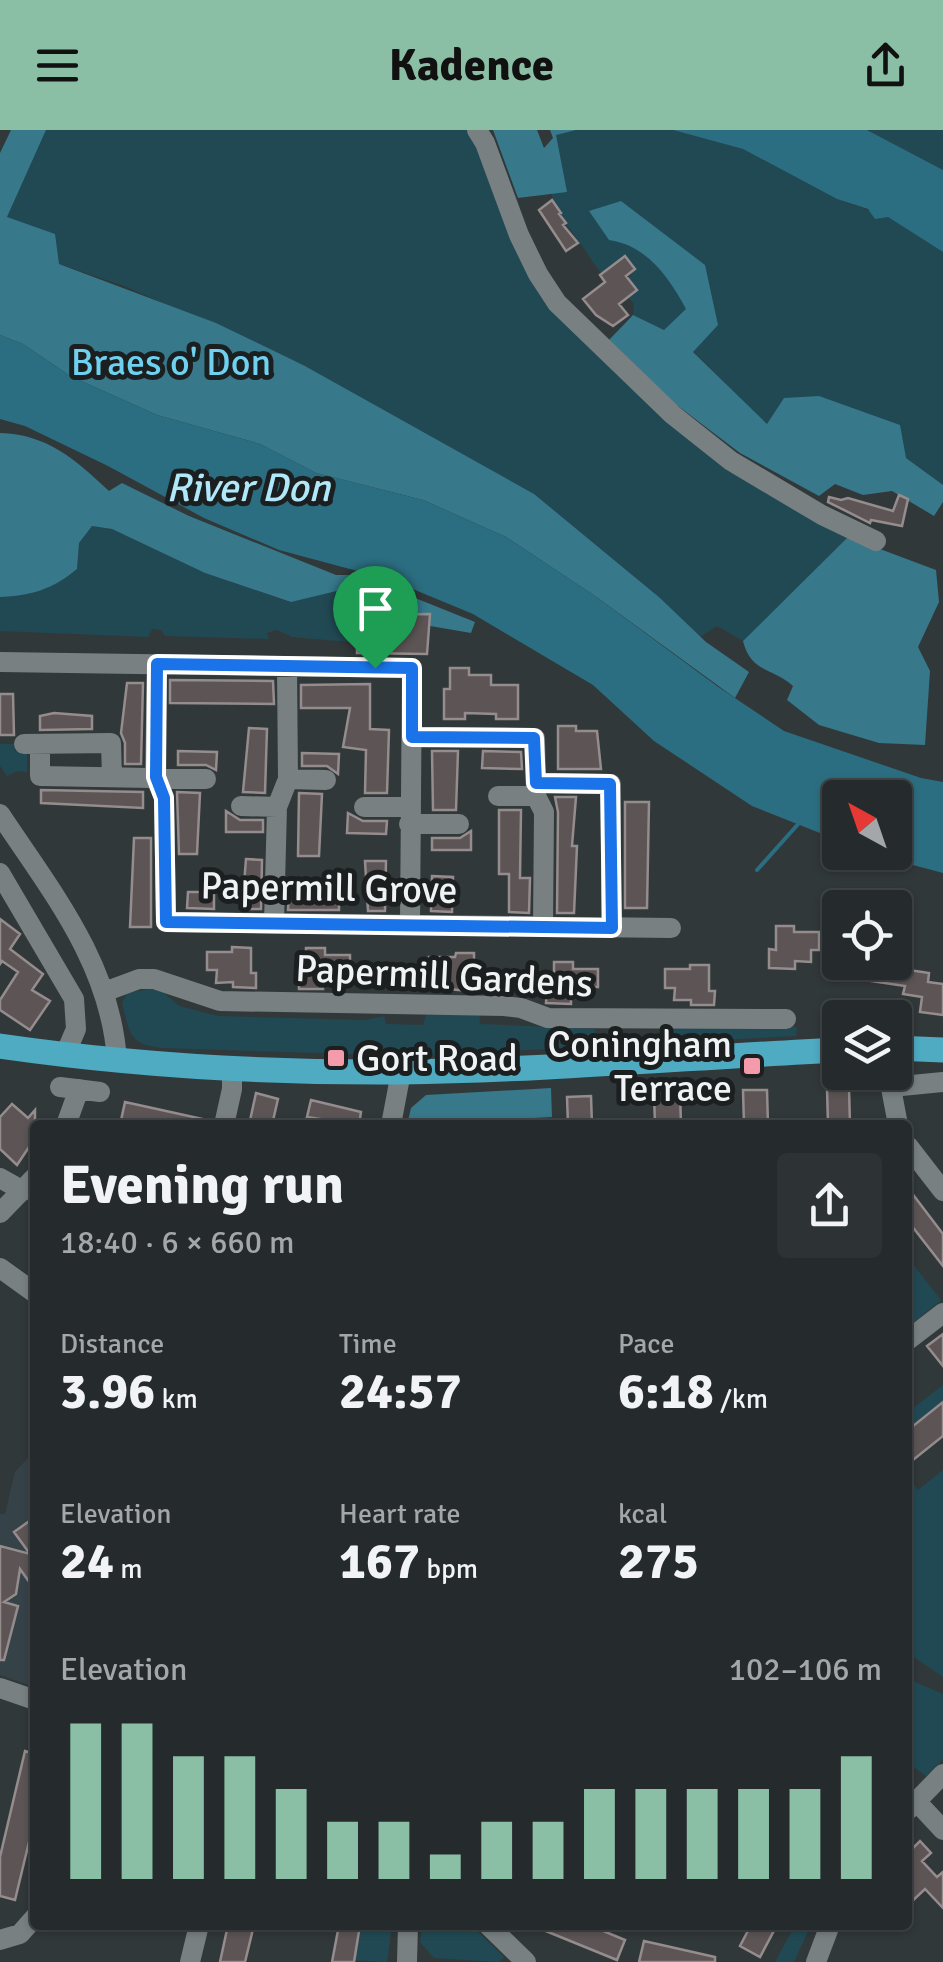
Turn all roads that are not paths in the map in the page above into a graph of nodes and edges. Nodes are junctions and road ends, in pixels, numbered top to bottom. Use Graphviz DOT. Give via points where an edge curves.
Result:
graph roads {
  1 [pos="477,130"];
  2 [pos="876,541"];
  3 [pos="0,662"];
  4 [pos="157,664"];
  5 [pos="287,667"];
  6 [pos="412,737"];
  7 [pos="112,777"];
  8 [pos="156,777"];
  9 [pos="206,779"];
  10 [pos="288,779"];
  11 [pos="326,780"];
  12 [pos="536,790"];
  13 [pos="498,796"];
  14 [pos="241,806"];
  15 [pos="276,807"];
  16 [pos="364,807"];
  17 [pos="410,815"];
  18 [pos="2,821"];
  19 [pos="459,824"];
  20 [pos="0,873"];
  21 [pos="274,923"];
  22 [pos="410,924"];
  23 [pos="543,927"];
  24 [pos="612,928"];
  25 [pos="671,928"];
  26 [pos="104,992"];
  27 [pos="786,1020"];
  28 [pos="0,1046"];
  29 [pos="912,1049"];
  30 [pos="943,1050"];
  31 [pos="822,1051"];
  32 [pos="66,1054"];
  33 [pos="118,1060"];
  34 [pos="232,1068"];
  35 [pos="401,1072"];
  36 [pos="912,1081"];
  37 [pos="943,1082"];
  38 [pos="80,1090"];
  39 [pos="892,1090"];
  40 [pos="68,1120"];
  41 [pos="225,1120"];
  42 [pos="392,1120"];
  43 [pos="897,1120"];
  44 [pos="912,1151"];
  45 [pos="0,1178"];
  46 [pos="29,1184"];
  47 [pos="943,1191"];
  48 [pos="0,1213"];
  49 [pos="0,1268"];
  50 [pos="30,1289"];
  51 [pos="943,1312"];
  52 [pos="912,1337"];
  53 [pos="0,1688"];
  54 [pos="30,1698"];
  55 [pos="943,1774"];
  56 [pos="912,1806"];
  57 [pos="943,1830"];
  58 [pos="30,1923"];
  59 [pos="198,1930"];
  60 [pos="408,1930"];
  61 [pos="493,1930"];
  62 [pos="828,1930"];
  63 [pos="0,1940"];
  64 [pos="190,1962"];
  65 [pos="407,1962"];
  66 [pos="526,1962"];
  67 [pos="816,1962"];
  1 -- 2 [label="street" via="518,235 557,302 731,462"];
  3 -- 4 [label="street"];
  4 -- 5 [label="street"];
  4 -- 8 [label="street"];
  5 -- 6 [label="street" via="412,668"];
  5 -- 10 [label="street"];
  6 -- 12 [label="street" via="534,738"];
  6 -- 17 [label="street"];
  7 -- 7 [label="street" via="40,776 32,744 112,744"];
  7 -- 8 [label="street"];
  8 -- 9 [label="street"];
  8 -- 21 [label="street, Papermill Grove" via="164,798 166,922"];
  10 -- 11 [label="street"];
  10 -- 15 [label="street"];
  12 -- 13 [label="street"];
  12 -- 23 [label="street" via="544,812"];
  12 -- 24 [label="street" via="610,784"];
  14 -- 15 [label="street"];
  15 -- 21 [label="street"];
  16 -- 17 [label="street"];
  17 -- 19 [label="street"];
  17 -- 22 [label="street"];
  18 -- 26 [label="street" via="70,916"];
  20 -- 32 [label="street" via="74,999 76,1028"];
  21 -- 22 [label="street, Papermill Grove"];
  22 -- 23 [label="street, Papermill Grove"];
  23 -- 24 [label="street, Papermill Grove"];
  24 -- 25 [label="street, Papermill Grove"];
  26 -- 27 [label="street, Papermill Gardens" via="139,979 234,1002 504,1006 548,1018"];
  26 -- 33 [label="street"];
  28 -- 32 [label="main road"];
  29 -- 30 [label="main road"];
  31 -- 35 [label="main road"];
  32 -- 33 [label="main road"];
  33 -- 34 [label="main road"];
  34 -- 35 [label="main road"];
  34 -- 41 [label="street"];
  35 -- 42 [label="street"];
  36 -- 37 [label="street"];
  38 -- 40 [label="street"];
  39 -- 43 [label="street"];
  44 -- 47 [label="street"];
  45 -- 46 [label="street"];
  46 -- 48 [label="street"];
  49 -- 50 [label="street"];
  51 -- 52 [label="street"];
  53 -- 54 [label="street"];
  55 -- 56 [label="street"];
  56 -- 57 [label="street"];
  58 -- 63 [label="street"];
  59 -- 64 [label="street"];
  60 -- 65 [label="street"];
  61 -- 66 [label="street"];
  62 -- 67 [label="street"];
}
